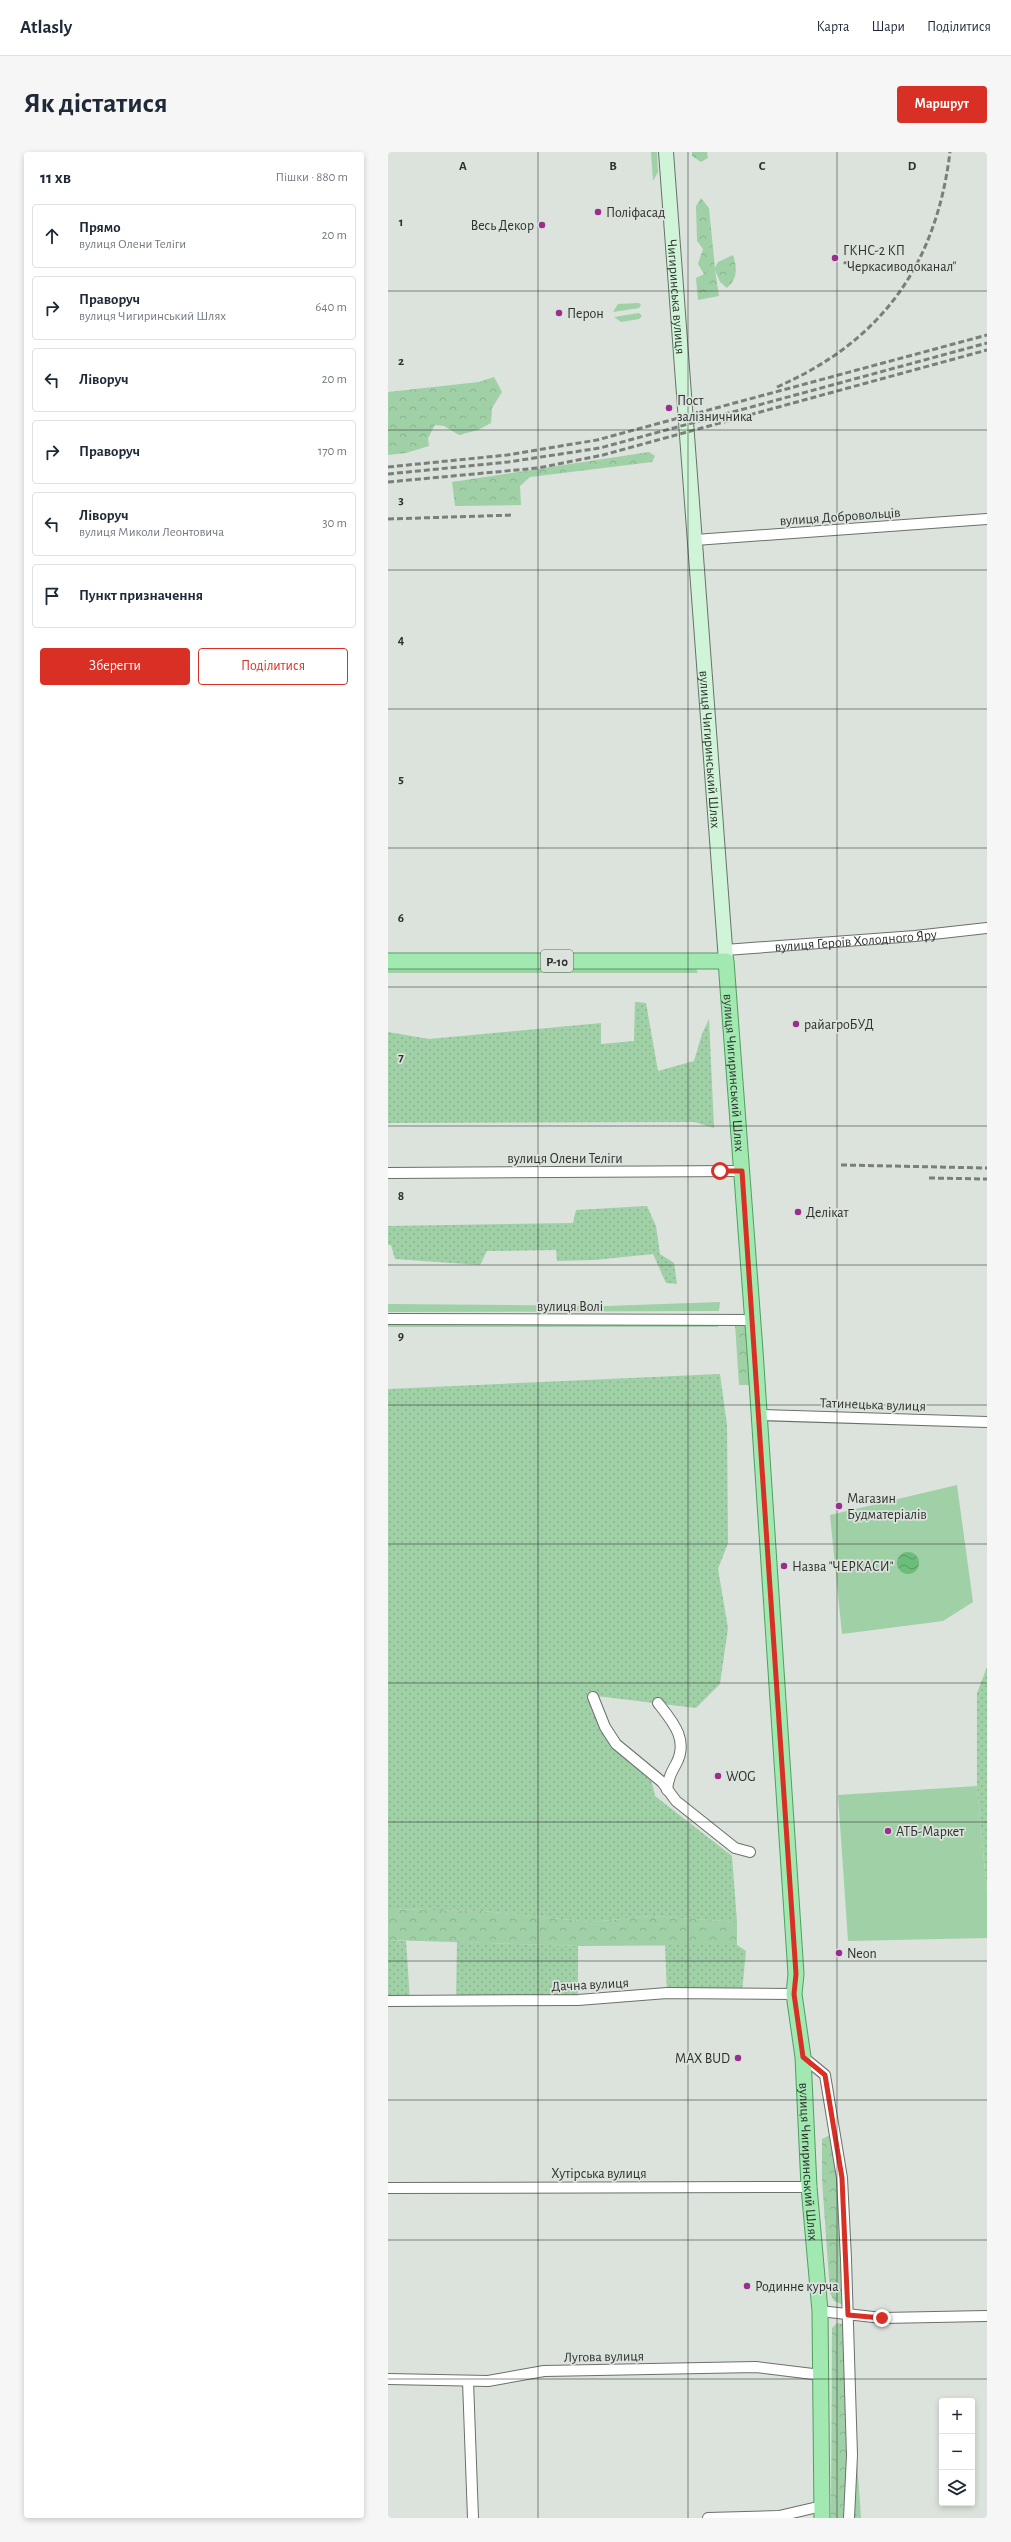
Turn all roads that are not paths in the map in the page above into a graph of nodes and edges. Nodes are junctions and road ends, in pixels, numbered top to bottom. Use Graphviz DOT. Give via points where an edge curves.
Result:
graph roads {
  1 [pos="666,152"];
  2 [pos="688,441"];
  3 [pos="987,519"];
  4 [pos="695,540"];
  5 [pos="987,928"];
  6 [pos="725,955"];
  7 [pos="388,961"];
  8 [pos="742,1171"];
  9 [pos="388,1173"];
  10 [pos="388,1320"];
  11 [pos="753,1320"];
  12 [pos="758,1415"];
  13 [pos="987,1422"];
  14 [pos="593,1697"];
  15 [pos="658,1704"];
  16 [pos="667,1790"];
  17 [pos="750,1852"];
  18 [pos="794,1994"];
  19 [pos="388,2001"];
  20 [pos="803,2057"];
  21 [pos="809,2187"];
  22 [pos="388,2188"];
  23 [pos="820,2311"];
  24 [pos="848,2315"];
  25 [pos="987,2316"];
  26 [pos="821,2375"];
  27 [pos="388,2379"];
  28 [pos="468,2381"];
  29 [pos="822,2512"];
  30 [pos="473,2518"];
  31 [pos="708,2518"];
  32 [pos="849,2518"];
  1 -- 2 [label="main road, Чигиринська вулиця"];
  2 -- 4 [label="main road, вулиця Чигиринський Шлях"];
  3 -- 4 [label="street, вулиця Добровольців"];
  4 -- 6 [label="main road, вулиця Чигиринський Шлях"];
  5 -- 6 [label="street, вулиця Героїв Холодного Яру"];
  6 -- 7 [label="main road, вулиця Героїв Холодного Яру / Р-10"];
  6 -- 8 [label="main road, вулиця Чигиринський Шлях"];
  8 -- 9 [label="street, вулиця Олени Теліги"];
  8 -- 11 [label="main road, вулиця Чигиринський Шлях"];
  10 -- 11 [label="street, вулиця Волі"];
  11 -- 12 [label="main road, вулиця Чигиринський Шлях"];
  12 -- 13 [label="street, Татинецька вулиця"];
  12 -- 18 [label="main road, вулиця Чигиринський Шлях" via="796,1974"];
  14 -- 16 [label="street" via="605,1727 616,1744"];
  15 -- 16 [label="street" via="674,1724 682,1741 681,1752 669,1774"];
  16 -- 17 [label="street" via="676,1801 735,1848"];
  18 -- 19 [label="street, Дачна вулиця" via="682,1993 578,2000"];
  18 -- 20 [label="main road, вулиця Чигиринський Шлях"];
  20 -- 21 [label="main road, вулиця Чигиринський Шлях"];
  20 -- 24 [label="street" via="825,2075 842,2178"];
  21 -- 22 [label="street, Хутірська вулиця"];
  21 -- 23 [label="main road, вулиця Чигиринський Шлях"];
  23 -- 24 [label="street"];
  23 -- 26 [label="main road, вулиця Чигиринський Шлях"];
  24 -- 25 [label="street" via="882,2318"];
  24 -- 32 [label="street" via="852,2455"];
  26 -- 28 [label="street, Лугова вулиця" via="756,2367 544,2371 488,2381"];
  26 -- 29 [label="main road, вулиця Чигиринський Шлях"];
  27 -- 28 [label="street, Лугова вулиця"];
  28 -- 30 [label="street"];
  29 -- 31 [label="street"];
}
